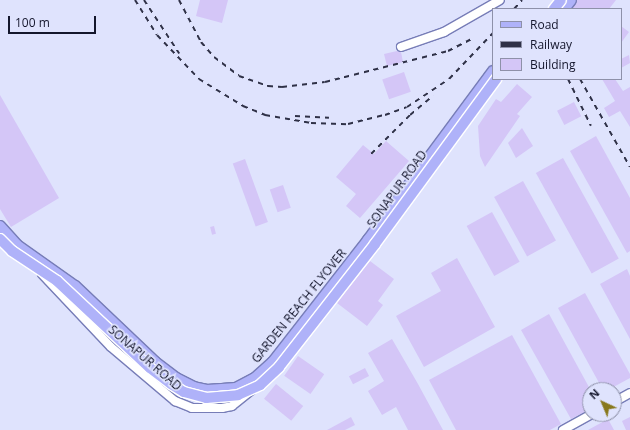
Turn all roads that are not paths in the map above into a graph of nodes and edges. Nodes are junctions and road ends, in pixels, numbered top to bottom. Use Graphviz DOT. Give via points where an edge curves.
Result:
graph roads {
  1 [pos="500,0"];
  2 [pos="561,0"];
  3 [pos="566,0"];
  4 [pos="571,0"];
  5 [pos="555,8"];
  6 [pos="560,8"];
  7 [pos="565,8"];
  8 [pos="401,47"];
  9 [pos="492,72"];
  10 [pos="496,80"];
  11 [pos="1,232"];
  12 [pos="582,420"];
  13 [pos="563,430"];
  1 -- 8 [label="street" via="444,32"];
  2 -- 5 [label="main road, bridge"];
  3 -- 6 [label="street"];
  4 -- 7 [label="main road"];
  9 -- 11 [label="main road, GARDEN REACH FLYOVER" via="368,240 273,362 255,378 236,388 207,390 176,378 155,362 75,286"];
  10 -- 11 [label="main road, GARDEN REACH FLYOVER, bridge" via="279,367 260,385 238,395 206,398 178,388 150,368 62,285 12,251"];
  12 -- 13 [label="street"];
}
